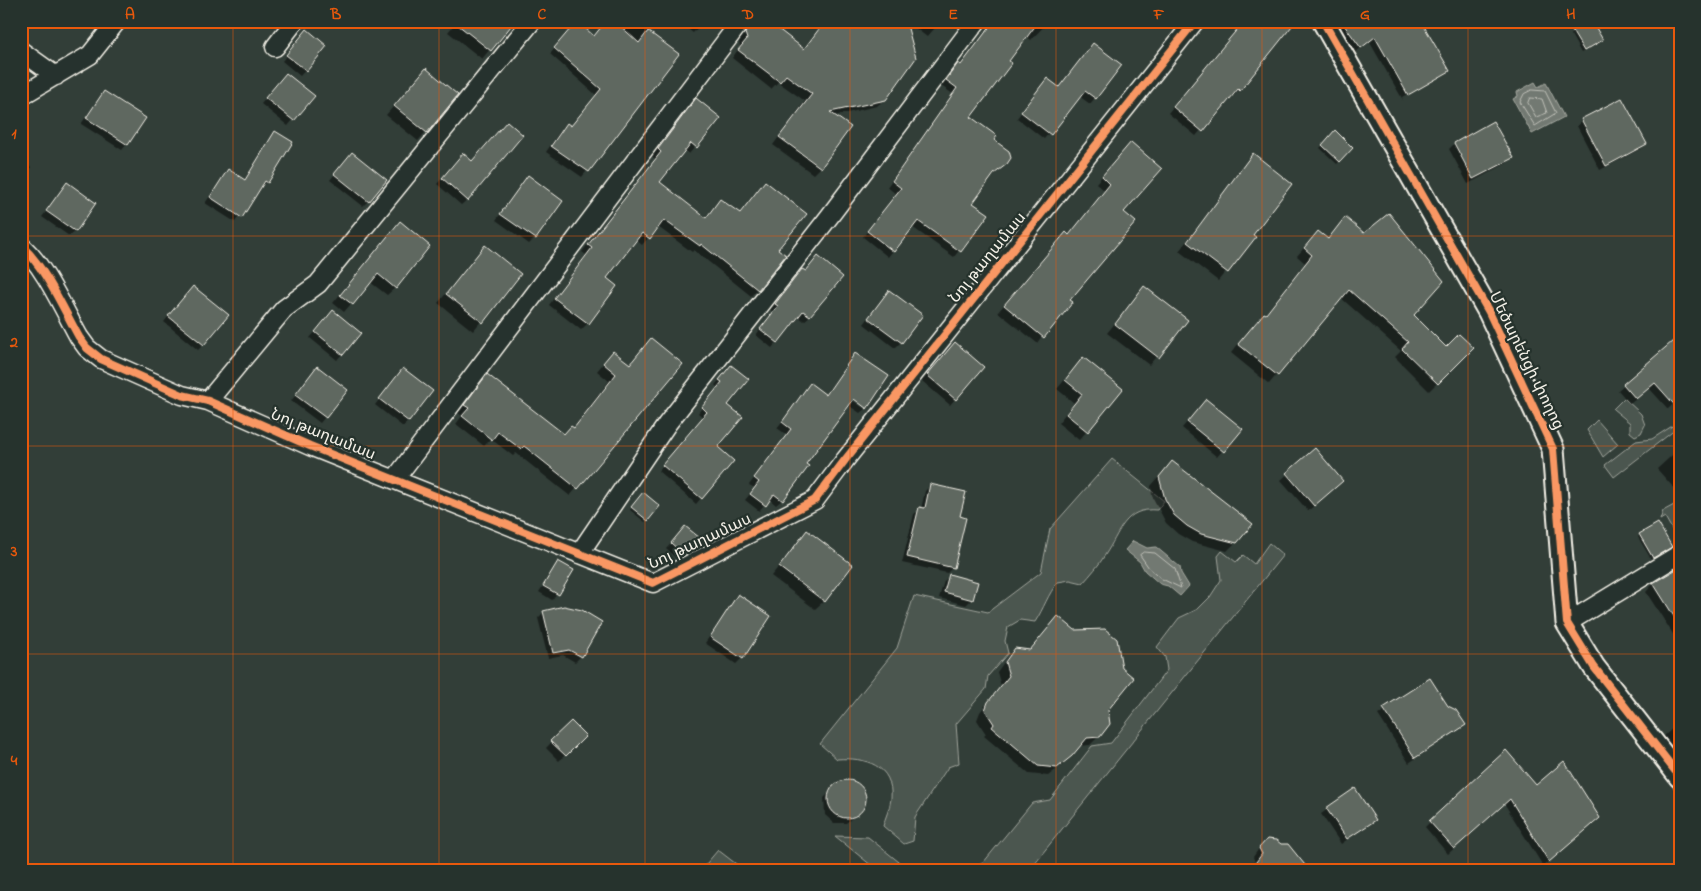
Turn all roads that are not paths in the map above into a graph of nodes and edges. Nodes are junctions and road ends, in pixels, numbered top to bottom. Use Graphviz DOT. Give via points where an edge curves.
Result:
graph roads {
  1 [pos="117,21"];
  2 [pos="295,21"];
  3 [pos="532,21"];
  4 [pos="741,21"];
  5 [pos="977,21"];
  6 [pos="1195,21"];
  7 [pos="1323,21"];
  8 [pos="275,47"];
  9 [pos="21,50"];
  10 [pos="56,76"];
  11 [pos="21,96"];
  12 [pos="21,246"];
  13 [pos="208,401"];
  14 [pos="395,479"];
  15 [pos="579,554"];
  16 [pos="1680,554"];
  17 [pos="1568,623"];
  18 [pos="1680,776"];
  1 -- 10 [label="street" via="90,55"];
  2 -- 8 [label="street"];
  3 -- 13 [label="street" via="318,284 284,309"];
  4 -- 14 [label="street"];
  5 -- 15 [label="street" via="667,424"];
  6 -- 15 [label="street, Նոյ թաղամաս" via="815,500 653,582"];
  7 -- 17 [label="street, Մեծարենցի փողոց" via="1489,312 1553,449"];
  9 -- 10 [label="street"];
  10 -- 11 [label="street"];
  12 -- 13 [label="street, Նոյ թաղամաս" via="38,266 87,348 101,359 182,396"];
  13 -- 14 [label="street, Նոյ թաղամաս"];
  14 -- 15 [label="street, Նոյ թաղամաս"];
  16 -- 17 [label="street"];
  17 -- 18 [label="street, Մեծարենցի փողոց" via="1594,667"];
}
